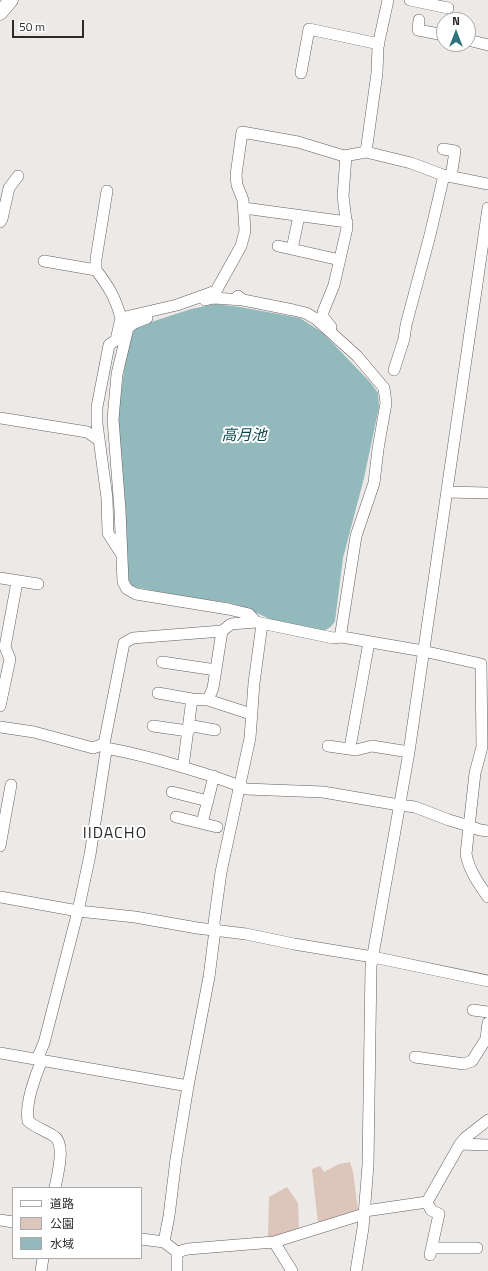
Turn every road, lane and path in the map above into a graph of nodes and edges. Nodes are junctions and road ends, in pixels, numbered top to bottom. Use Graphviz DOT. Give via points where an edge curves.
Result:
graph roads {
  1 [pos="11,0"];
  2 [pos="388,0"];
  3 [pos="410,0"];
  4 [pos="448,8"];
  5 [pos="0,13"];
  6 [pos="420,20"];
  7 [pos="436,33"];
  8 [pos="476,42"];
  9 [pos="379,44"];
  10 [pos="488,45"];
  11 [pos="301,73"];
  12 [pos="443,149"];
  13 [pos="366,152"];
  14 [pos="346,156"];
  15 [pos="18,176"];
  16 [pos="448,176"];
  17 [pos="488,184"];
  18 [pos="107,191"];
  19 [pos="244,208"];
  20 [pos="488,208"];
  21 [pos="299,216"];
  22 [pos="0,222"];
  23 [pos="347,222"];
  24 [pos="278,246"];
  25 [pos="292,249"];
  26 [pos="340,260"];
  27 [pos="44,261"];
  28 [pos="96,270"];
  29 [pos="216,291"];
  30 [pos="243,300"];
  31 [pos="177,305"];
  32 [pos="120,318"];
  33 [pos="334,334"];
  34 [pos="394,370"];
  35 [pos="0,418"];
  36 [pos="99,440"];
  37 [pos="447,492"];
  38 [pos="488,493"];
  39 [pos="122,555"];
  40 [pos="0,578"];
  41 [pos="17,582"];
  42 [pos="38,584"];
  43 [pos="259,623"];
  44 [pos="222,631"];
  45 [pos="342,637"];
  46 [pos="369,642"];
  47 [pos="424,651"];
  48 [pos="162,662"];
  49 [pos="216,670"];
  50 [pos="2,690"];
  51 [pos="158,693"];
  52 [pos="192,699"];
  53 [pos="208,700"];
  54 [pos="0,706"];
  55 [pos="248,713"];
  56 [pos="153,726"];
  57 [pos="0,727"];
  58 [pos="216,730"];
  59 [pos="188,732"];
  60 [pos="351,742"];
  61 [pos="105,746"];
  62 [pos="328,746"];
  63 [pos="409,752"];
  64 [pos="183,767"];
  65 [pos="214,776"];
  66 [pos="11,785"];
  67 [pos="240,786"];
  68 [pos="172,792"];
  69 [pos="208,801"];
  70 [pos="399,806"];
  71 [pos="176,817"];
  72 [pos="202,823"];
  73 [pos="469,826"];
  74 [pos="217,827"];
  75 [pos="488,831"];
  76 [pos="0,846"];
  77 [pos="488,896"];
  78 [pos="0,897"];
  79 [pos="78,911"];
  80 [pos="215,930"];
  81 [pos="372,957"];
  82 [pos="488,981"];
  83 [pos="473,1010"];
  84 [pos="488,1012"];
  85 [pos="488,1023"];
  86 [pos="0,1053"];
  87 [pos="39,1060"];
  88 [pos="421,1061"];
  89 [pos="188,1086"];
  90 [pos="488,1120"];
  91 [pos="460,1144"];
  92 [pos="488,1145"];
  93 [pos="55,1187"];
  94 [pos="427,1202"];
  95 [pos="365,1212"];
  96 [pos="0,1220"];
  97 [pos="12,1222"];
  98 [pos="142,1239"];
  99 [pos="164,1242"];
  100 [pos="274,1242"];
  101 [pos="477,1248"];
  102 [pos="177,1252"];
  103 [pos="43,1259"];
  104 [pos="41,1271"];
  105 [pos="177,1271"];
  106 [pos="292,1271"];
  107 [pos="356,1271"];
  1 -- 5 [label="main road"];
  2 -- 9 [label="street"];
  3 -- 4 [label="street"];
  6 -- 7 [label="street" via="418,30"];
  8 -- 10 [label="street"];
  9 -- 11 [label="street" via="309,29"];
  9 -- 13 [label="street"];
  12 -- 16 [label="street" via="456,151"];
  13 -- 14 [label="street"];
  13 -- 16 [label="street" via="411,162"];
  14 -- 19 [label="street" via="298,142 242,132 236,175"];
  14 -- 23 [label="street" via="343,196"];
  15 -- 22 [label="street" via="9,188"];
  16 -- 17 [label="street"];
  16 -- 34 [label="street"];
  18 -- 28 [label="street"];
  19 -- 21 [label="street"];
  19 -- 29 [label="street" via="245,231 241,246"];
  20 -- 37 [label="street"];
  21 -- 23 [label="street"];
  21 -- 25 [label="street"];
  23 -- 26 [label="street"];
  24 -- 25 [label="street"];
  25 -- 26 [label="street"];
  26 -- 33 [label="street" via="334,285 323,312 323,317"];
  27 -- 28 [label="street"];
  28 -- 32 [label="street" via="110,288"];
  29 -- 30 [label="street" via="237,295"];
  29 -- 31 [label="street"];
  30 -- 31 [label="street" via="214,298"];
  30 -- 33 [label="street" via="306,313"];
  31 -- 32 [label="street"];
  31 -- 39 [label="street" via="128,328 117,374 113,419"];
  32 -- 36 [label="street" via="116,340 109,345 98,407"];
  33 -- 45 [label="street" via="378,380 384,388 386,403 374,483 356,536 340,632"];
  35 -- 36 [label="street" via="87,432"];
  36 -- 39 [label="street" via="107,498 108,533"];
  37 -- 38 [label="street"];
  37 -- 47 [label="street"];
  39 -- 43 [label="street" via="123,582 131,592 249,614"];
  40 -- 41 [label="street"];
  41 -- 42 [label="street"];
  41 -- 50 [label="street" via="5,647 10,659"];
  43 -- 44 [label="street" via="231,624"];
  43 -- 45 [label="street" via="333,638"];
  43 -- 67 [label="street" via="250,738"];
  44 -- 49 [label="street"];
  44 -- 61 [label="street" via="133,638 124,643"];
  45 -- 46 [label="street"];
  46 -- 47 [label="street"];
  46 -- 60 [label="street" via="364,696"];
  47 -- 63 [label="street"];
  47 -- 73 [label="street" via="481,664 482,747 475,773"];
  48 -- 49 [label="street"];
  49 -- 53 [label="street"];
  50 -- 54 [label="street"];
  51 -- 52 [label="street"];
  52 -- 53 [label="street"];
  52 -- 59 [label="street"];
  53 -- 55 [label="street"];
  56 -- 59 [label="street"];
  57 -- 61 [label="street" via="34,732 93,748"];
  58 -- 59 [label="street" via="193,726"];
  59 -- 64 [label="street"];
  61 -- 64 [label="street"];
  61 -- 79 [label="street" via="90,855"];
  62 -- 63 [label="street" via="356,750 372,746"];
  63 -- 70 [label="street"];
  64 -- 65 [label="street"];
  65 -- 67 [label="street"];
  65 -- 69 [label="street"];
  66 -- 76 [label="street"];
  67 -- 70 [label="street" via="246,789 323,792"];
  67 -- 80 [label="street" via="220,872"];
  68 -- 69 [label="street"];
  69 -- 72 [label="street"];
  70 -- 73 [label="street" via="415,807"];
  70 -- 81 [label="street"];
  71 -- 72 [label="street"];
  72 -- 74 [label="street"];
  73 -- 75 [label="street"];
  73 -- 77 [label="street" via="466,854 468,863 475,879"];
  78 -- 79 [label="street"];
  79 -- 80 [label="street"];
  79 -- 87 [label="street"];
  80 -- 81 [label="street"];
  80 -- 89 [label="street" via="209,977"];
  81 -- 82 [label="street"];
  81 -- 95 [label="street"];
  83 -- 84 [label="street"];
  85 -- 88 [label="street" via="486,1039 477,1062 464,1064"];
  86 -- 87 [label="street"];
  87 -- 89 [label="street"];
  87 -- 93 [label="street" via="27,1115 28,1121 56,1138 59,1143 61,1149"];
  89 -- 99 [label="street"];
  90 -- 91 [label="street"];
  91 -- 92 [label="street"];
  91 -- 94 [label="street"];
  94 -- 95 [label="street"];
  94 -- 101 [label="street" via="431,1210 439,1214 431,1252"];
  95 -- 100 [label="street"];
  95 -- 107 [label="street"];
  96 -- 97 [label="street"];
  98 -- 99 [label="street"];
  99 -- 102 [label="street"];
  100 -- 102 [label="street"];
  100 -- 106 [label="street"];
  102 -- 105 [label="street"];
  103 -- 104 [label="street"];
}
